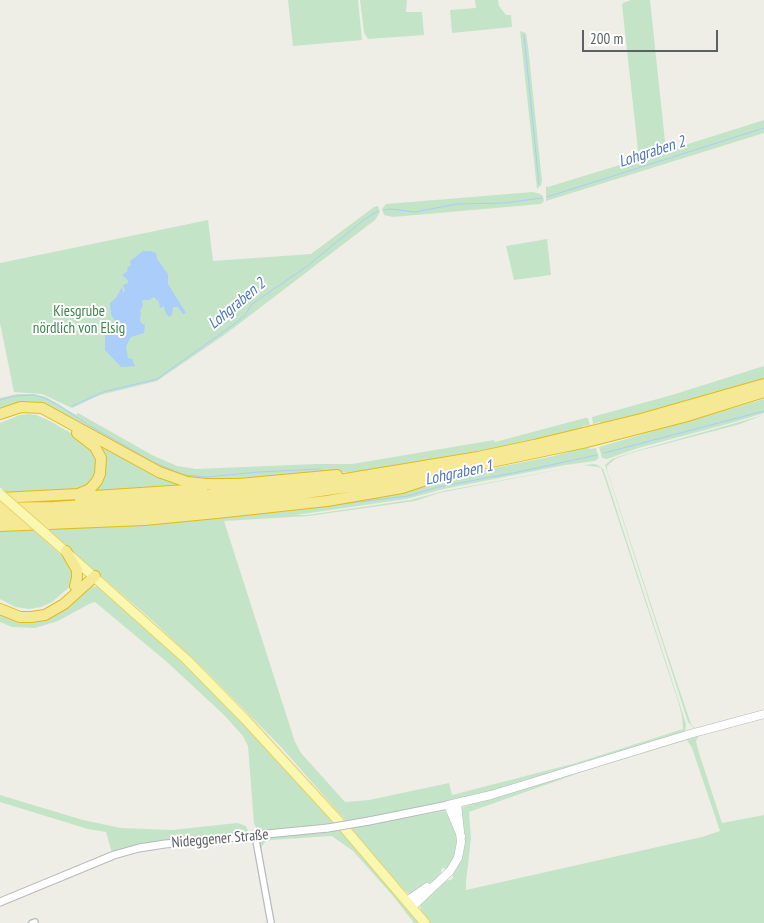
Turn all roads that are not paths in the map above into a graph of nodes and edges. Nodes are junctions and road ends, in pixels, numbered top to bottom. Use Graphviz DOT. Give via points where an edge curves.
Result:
graph roads {
  1 [pos="764,384"];
  2 [pos="764,392"];
  3 [pos="0,414"];
  4 [pos="0,420"];
  5 [pos="604,433"];
  6 [pos="586,438"];
  7 [pos="458,469"];
  8 [pos="365,476"];
  9 [pos="239,484"];
  10 [pos="0,496"];
  11 [pos="36,497"];
  12 [pos="0,508"];
  13 [pos="0,516"];
  14 [pos="0,526"];
  15 [pos="66,551"];
  16 [pos="92,574"];
  17 [pos="75,586"];
  18 [pos="0,602"];
  19 [pos="0,609"];
  20 [pos="764,714"];
  21 [pos="457,803"];
  22 [pos="448,805"];
  23 [pos="255,835"];
  24 [pos="460,836"];
  25 [pos="0,902"];
  26 [pos="409,904"];
  27 [pos="271,923"];
  28 [pos="425,923"];
  1 -- 5 [label="highway"];
  2 -- 5 [label="highway" via="684,417"];
  3 -- 9 [label="highway" via="21,406 42,408 166,475 193,483"];
  4 -- 11 [label="highway" via="22,412 40,414 82,436 100,454 100,474 90,489 78,494"];
  5 -- 6 [label="highway"];
  6 -- 7 [label="highway"];
  6 -- 8 [label="highway"];
  7 -- 13 [label="highway" via="319,492 215,504"];
  7 -- 14 [label="highway" via="402,488 327,501 144,520"];
  8 -- 9 [label="highway" via="320,476"];
  8 -- 12 [label="highway" via="215,495"];
  9 -- 11 [label="highway" via="150,493"];
  10 -- 11 [label="highway"];
  10 -- 15 [label="main road, bridge"];
  15 -- 16 [label="main road"];
  15 -- 17 [label="highway" via="77,570"];
  16 -- 17 [label="highway"];
  16 -- 19 [label="highway" via="64,604 46,615 20,617"];
  16 -- 26 [label="main road" via="186,659 245,719"];
  17 -- 18 [label="highway" via="53,604 35,611 19,610"];
  20 -- 21 [label="main road"];
  21 -- 22 [label="main road"];
  21 -- 24 [label="main road"];
  22 -- 23 [label="street, Nideggener Straße, bridge" via="328,828"];
  22 -- 24 [label="main road"];
  23 -- 25 [label="street, Nideggener Straße" via="139,848 114,855"];
  23 -- 27 [label="street"];
  24 -- 26 [label="main road" via="461,846 452,868"];
  26 -- 28 [label="main road"];
}
